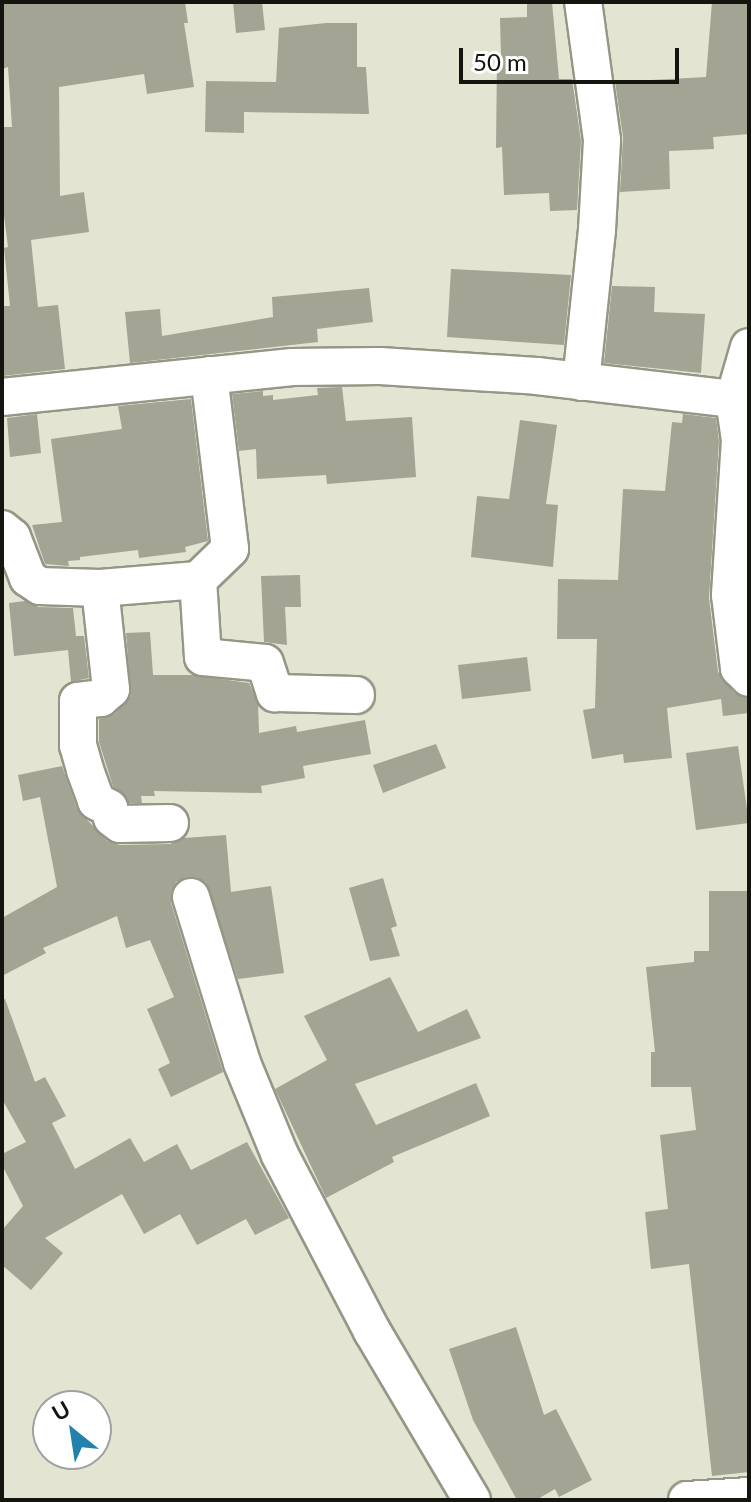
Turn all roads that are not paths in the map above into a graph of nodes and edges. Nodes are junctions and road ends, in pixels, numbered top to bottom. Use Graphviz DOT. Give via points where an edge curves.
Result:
graph roads {
  1 [pos="583,2"];
  2 [pos="749,347"];
  3 [pos="209,375"];
  4 [pos="581,382"];
  5 [pos="2,397"];
  6 [pos="734,399"];
  7 [pos="2,529"];
  8 [pos="198,580"];
  9 [pos="100,588"];
  10 [pos="749,678"];
  11 [pos="356,695"];
  12 [pos="170,823"];
  13 [pos="191,897"];
  14 [pos="749,1496"];
  15 [pos="472,1500"];
  16 [pos="687,1500"];
  1 -- 4 [label="street" via="602,140"];
  2 -- 6 [label="street"];
  3 -- 4 [label="street" via="380,366"];
  3 -- 5 [label="street"];
  3 -- 8 [label="street" via="230,549"];
  4 -- 6 [label="street"];
  6 -- 10 [label="street" via="740,440 730,595 739,668"];
  7 -- 9 [label="street" via="12,537 34,584"];
  8 -- 9 [label="street"];
  8 -- 11 [label="street" via="203,657 262,662 275,693"];
  9 -- 12 [label="street" via="111,689 101,698 78,701 78,745 85,770 96,801 120,824"];
  13 -- 15 [label="street" via="242,1063 280,1155 372,1331"];
  14 -- 16 [label="street"];
}
